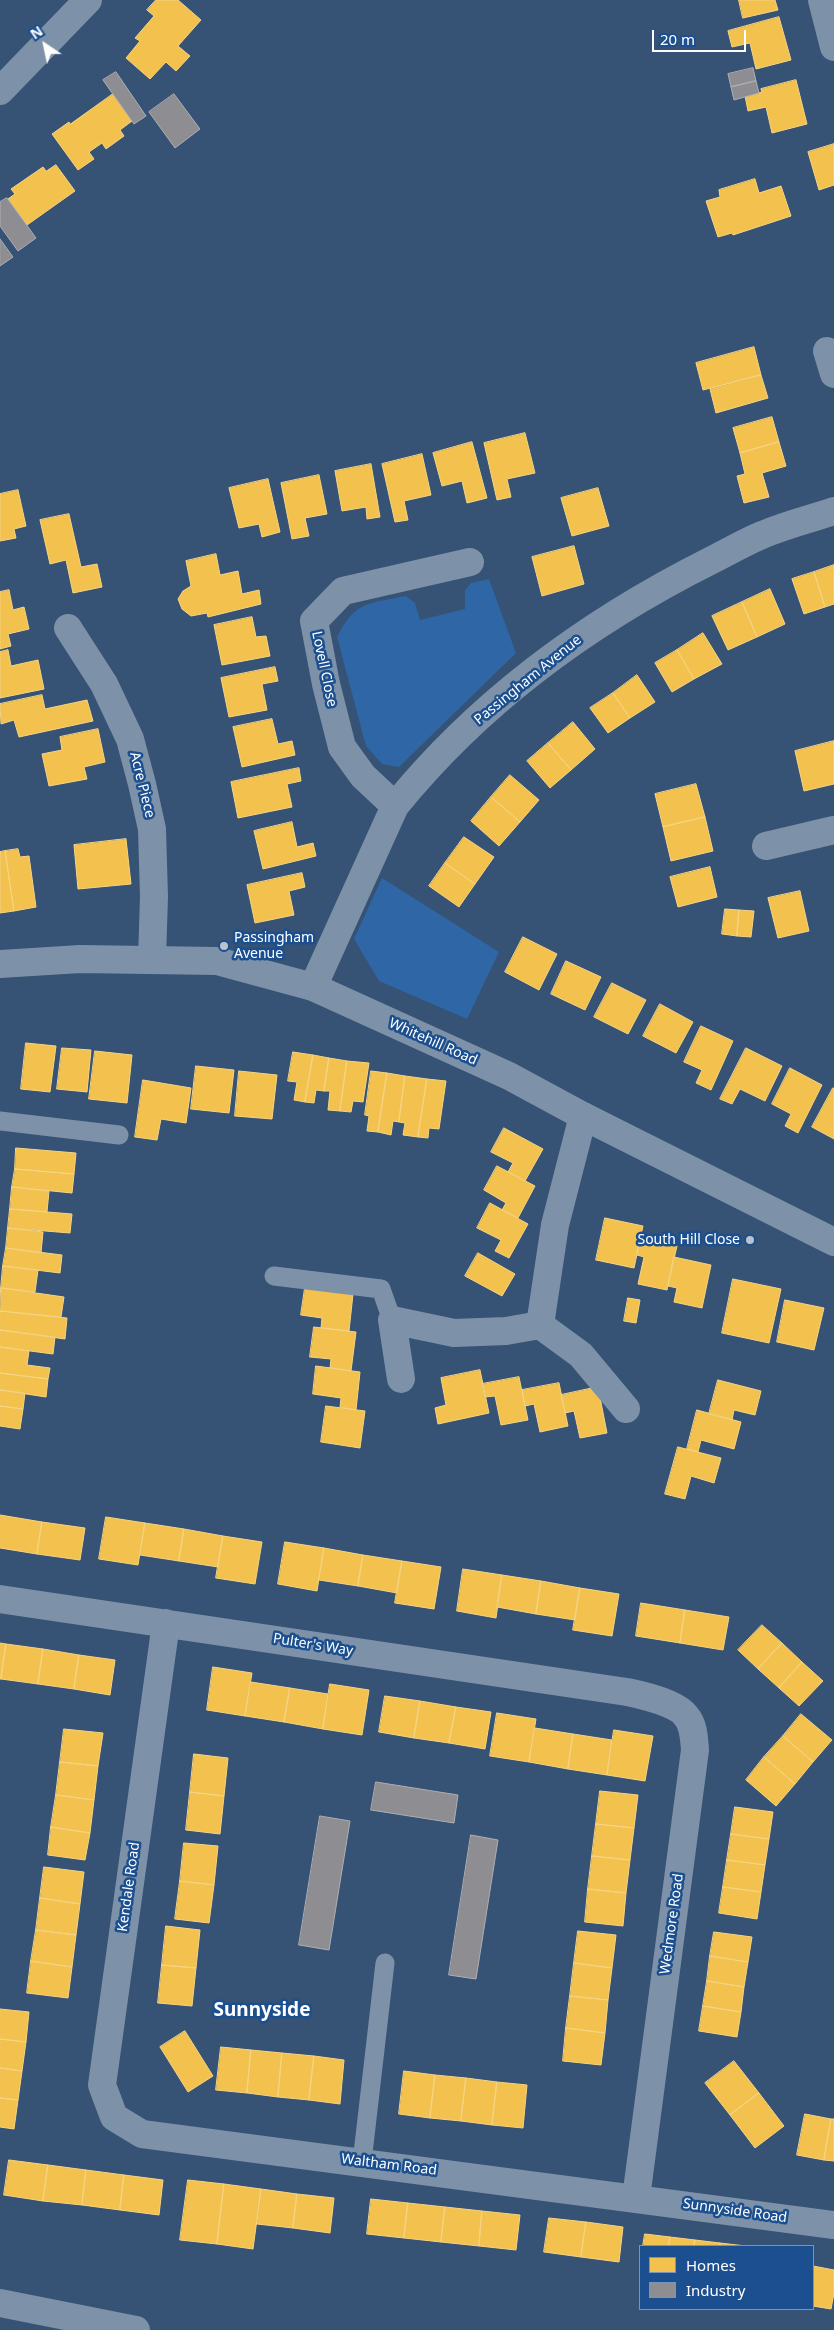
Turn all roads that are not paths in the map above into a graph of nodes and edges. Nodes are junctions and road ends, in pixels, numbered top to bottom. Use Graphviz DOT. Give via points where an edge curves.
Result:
graph roads {
  1 [pos="88,0"];
  2 [pos="822,0"];
  3 [pos="834,46"];
  4 [pos="0,91"];
  5 [pos="834,511"];
  6 [pos="470,562"];
  7 [pos="68,628"];
  8 [pos="395,806"];
  9 [pos="834,830"];
  10 [pos="766,846"];
  11 [pos="152,959"];
  12 [pos="0,964"];
  13 [pos="313,987"];
  14 [pos="583,1116"];
  15 [pos="0,1121"];
  16 [pos="119,1135"];
  17 [pos="834,1242"];
  18 [pos="274,1276"];
  19 [pos="392,1320"];
  20 [pos="540,1325"];
  21 [pos="401,1379"];
  22 [pos="626,1409"];
  23 [pos="0,1599"];
  24 [pos="166,1623"];
  25 [pos="627,1692"];
  26 [pos="385,1963"];
  27 [pos="142,2134"];
  28 [pos="362,2162"];
  29 [pos="636,2198"];
  30 [pos="834,2225"];
  31 [pos="0,2303"];
  32 [pos="136,2330"];
  1 -- 4 [label="street"];
  2 -- 3 [label="street"];
  5 -- 8 [label="street, Passingham Avenue" via="754,539 656,588 574,639 489,708"];
  6 -- 8 [label="street, Lovell Close" via="344,591 314,621 342,747 363,776"];
  7 -- 11 [label="street, Acre Piece" via="104,684 130,739 142,784 152,829"];
  8 -- 13 [label="street, Passingham Avenue"];
  9 -- 10 [label="street"];
  11 -- 12 [label="street, Whitehill Road"];
  11 -- 13 [label="street, Whitehill Road" via="217,961"];
  13 -- 14 [label="street, Whitehill Road" via="509,1076"];
  14 -- 17 [label="street, Whitehill Road"];
  14 -- 20 [label="street" via="555,1225"];
  15 -- 16 [label="lane"];
  18 -- 19 [label="lane" via="381,1289"];
  19 -- 20 [label="street" via="454,1333 506,1331"];
  19 -- 21 [label="street"];
  20 -- 22 [label="street" via="581,1355"];
  23 -- 24 [label="street, Pulter's Way"];
  24 -- 25 [label="street, Pulter's Way"];
  24 -- 27 [label="street, Kendale Road" via="102,2085 114,2117"];
  25 -- 29 [label="street, Wedmore Road" via="653,1697 686,1715 693,1730 695,1750"];
  26 -- 28 [label="lane"];
  27 -- 28 [label="street, Waltham Road"];
  28 -- 29 [label="street, Waltham Road"];
  29 -- 30 [label="street, Sunnyside Road"];
  31 -- 32 [label="street"];
}
